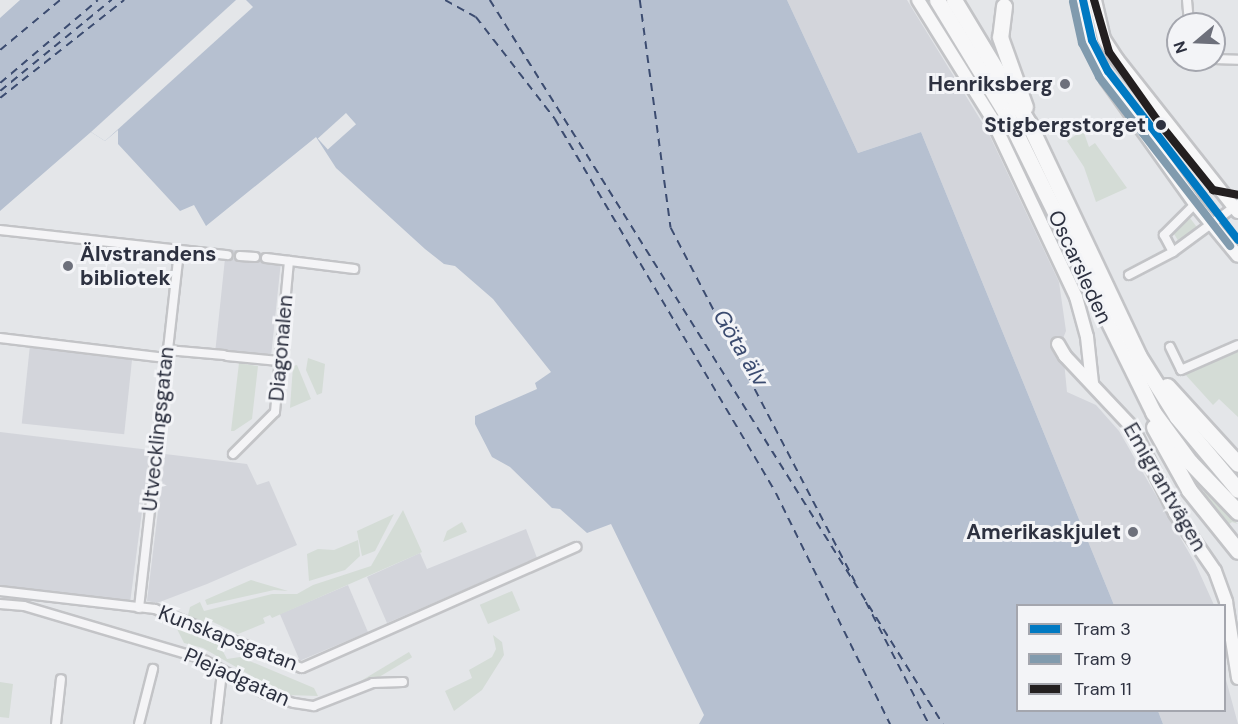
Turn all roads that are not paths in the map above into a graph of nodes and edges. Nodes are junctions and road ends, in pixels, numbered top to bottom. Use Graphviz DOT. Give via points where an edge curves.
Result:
graph roads {
  1 [pos="918,0"];
  2 [pos="1083,0"];
  3 [pos="1095,0"];
  4 [pos="947,2"];
  5 [pos="1004,3"];
  6 [pos="1029,124"];
  7 [pos="1195,204"];
  8 [pos="1237,207"];
  9 [pos="1212,225"];
  10 [pos="0,230"];
  11 [pos="179,251"];
  12 [pos="1173,252"];
  13 [pos="228,255"];
  14 [pos="240,256"];
  15 [pos="1238,256"];
  16 [pos="255,257"];
  17 [pos="267,258"];
  18 [pos="289,261"];
  19 [pos="354,269"];
  20 [pos="1129,275"];
  21 [pos="1119,314"];
  22 [pos="0,338"];
  23 [pos="1058,344"];
  24 [pos="1238,345"];
  25 [pos="1170,347"];
  26 [pos="166,354"];
  27 [pos="279,361"];
  28 [pos="1133,378"];
  29 [pos="1092,383"];
  30 [pos="233,454"];
  31 [pos="1238,464"];
  32 [pos="1238,490"];
  33 [pos="1238,512"];
  34 [pos="576,547"];
  35 [pos="1238,551"];
  36 [pos="0,591"];
  37 [pos="0,604"];
  38 [pos="139,608"];
  39 [pos="1234,627"];
  40 [pos="153,669"];
  41 [pos="222,672"];
  42 [pos="1238,678"];
  43 [pos="61,679"];
  44 [pos="403,682"];
  45 [pos="56,724"];
  46 [pos="140,724"];
  47 [pos="216,724"];
  1 -- 29 [label="street" via="991,117 1076,297 1087,337"];
  2 -- 7 [label="street" via="1090,41 1106,79"];
  3 -- 8 [label="street" via="1104,39 1117,59"];
  4 -- 6 [label="highway, Oscarsleden"];
  4 -- 28 [label="highway, Oscarsleden" via="1007,115"];
  5 -- 6 [label="highway" via="1000,37 1021,88"];
  6 -- 21 [label="highway, Oscarsleden"];
  7 -- 9 [label="street"];
  7 -- 12 [label="street" via="1164,235"];
  8 -- 9 [label="street"];
  9 -- 12 [label="street"];
  9 -- 15 [label="street"];
  10 -- 11 [label="street"];
  11 -- 13 [label="street"];
  11 -- 26 [label="street, Utvecklingsgatan"];
  12 -- 20 [label="street"];
  14 -- 16 [label="street"];
  17 -- 18 [label="street"];
  18 -- 19 [label="street"];
  18 -- 27 [label="street, Diagonalen"];
  21 -- 31 [label="highway" via="1136,332 1177,399"];
  21 -- 32 [label="highway, Oscarsleden" via="1168,405"];
  22 -- 26 [label="street"];
  23 -- 29 [label="street, Emigrantvägen"];
  24 -- 25 [label="street" via="1181,370"];
  26 -- 27 [label="street"];
  26 -- 38 [label="street, Utvecklingsgatan"];
  27 -- 30 [label="street, Diagonalen" via="275,412"];
  28 -- 33 [label="highway, Oscarsleden" via="1190,462"];
  28 -- 35 [label="highway" via="1174,465"];
  29 -- 39 [label="street, Emigrantvägen" via="1132,427 1175,513 1215,571"];
  34 -- 38 [label="street, Kunskapsgatan" via="302,668 174,615"];
  36 -- 38 [label="street, Kunskapsgatan"];
  37 -- 41 [label="street, Plejadgatan" via="24,606 131,636 200,658"];
  39 -- 42 [label="street, Emigrantvägen"];
  40 -- 46 [label="street"];
  41 -- 44 [label="street, Plejadgatan" via="283,701 314,706 373,683"];
  41 -- 47 [label="street"];
  43 -- 45 [label="street"];
}
